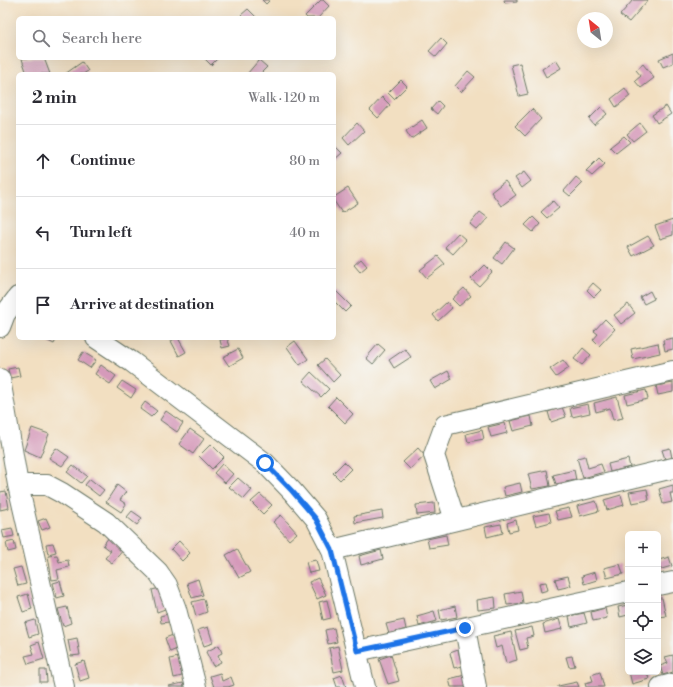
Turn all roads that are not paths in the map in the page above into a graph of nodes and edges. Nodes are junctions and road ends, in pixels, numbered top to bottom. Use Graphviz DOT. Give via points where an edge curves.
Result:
graph roads {
  1 [pos="16,300"];
  2 [pos="0,327"];
  3 [pos="99,340"];
  4 [pos="673,371"];
  5 [pos="0,379"];
  6 [pos="673,468"];
  7 [pos="18,485"];
  8 [pos="455,520"];
  9 [pos="332,550"];
  10 [pos="673,582"];
  11 [pos="661,584"];
  12 [pos="625,593"];
  13 [pos="465,628"];
  14 [pos="357,651"];
  15 [pos="673,684"];
  16 [pos="64,687"];
  17 [pos="196,687"];
  18 [pos="365,687"];
  19 [pos="476,687"];
  20 [pos="661,687"];
  1 -- 2 [label="street"];
  3 -- 9 [label="street" via="265,463 316,519"];
  4 -- 8 [label="street" via="445,425 434,455"];
  5 -- 7 [label="street"];
  6 -- 8 [label="street"];
  7 -- 16 [label="street"];
  7 -- 17 [label="street" via="47,485 62,492 106,522 158,572 167,585 176,609"];
  8 -- 9 [label="street"];
  9 -- 14 [label="street"];
  10 -- 11 [label="street"];
  12 -- 13 [label="street"];
  13 -- 14 [label="street"];
  13 -- 19 [label="street"];
  14 -- 18 [label="street"];
  15 -- 20 [label="street"];
}
